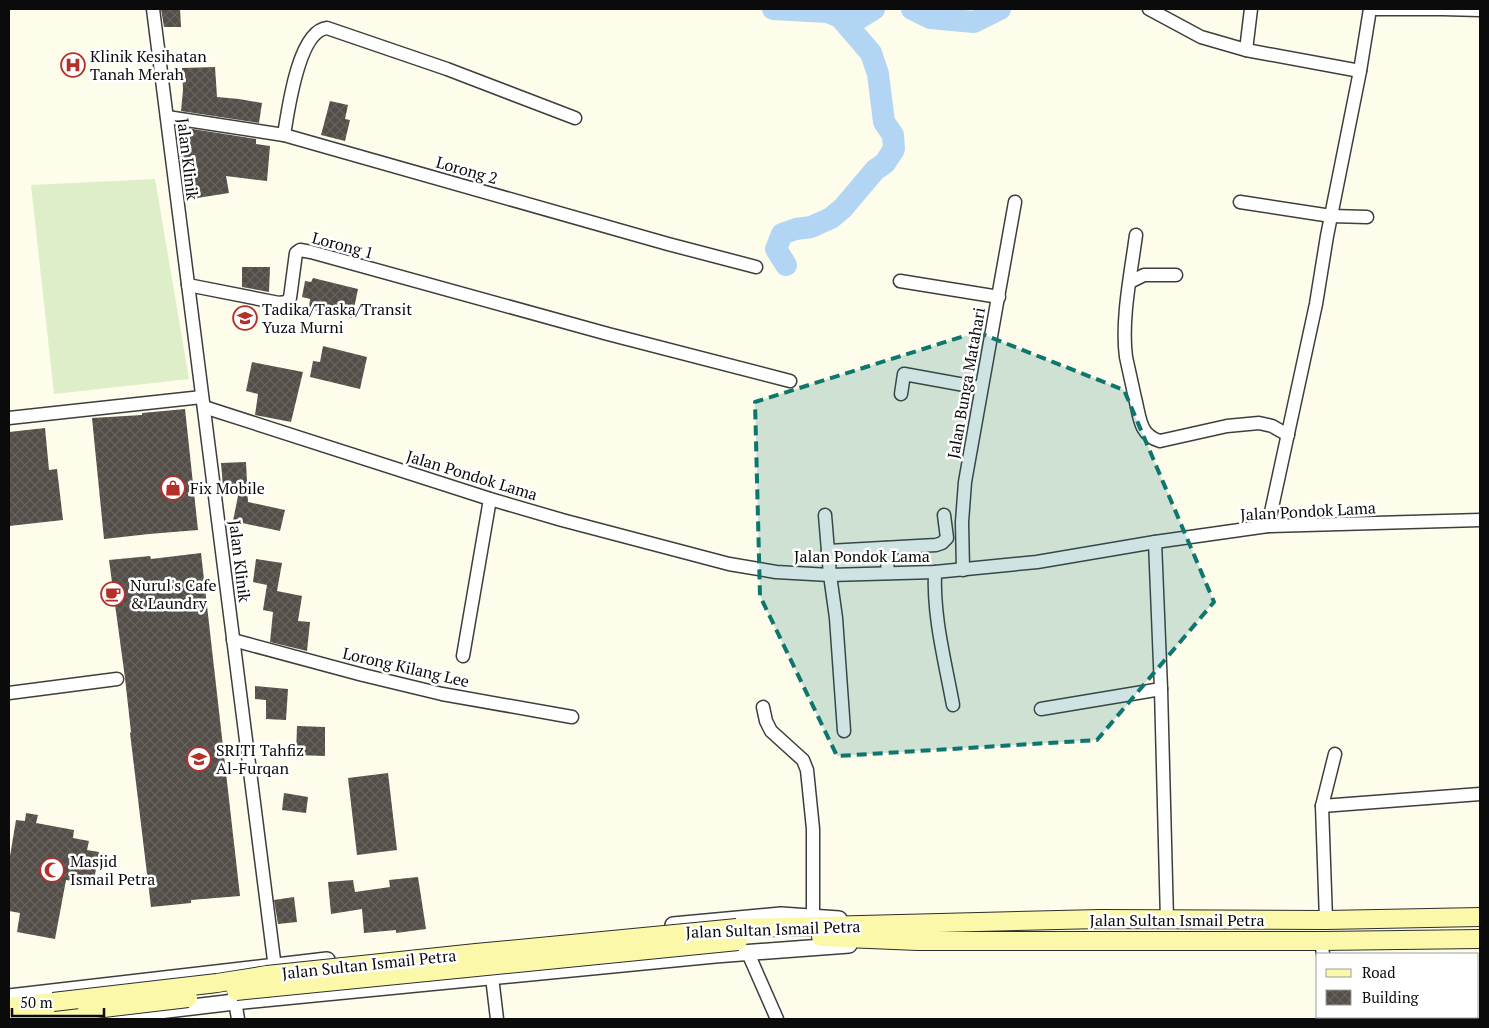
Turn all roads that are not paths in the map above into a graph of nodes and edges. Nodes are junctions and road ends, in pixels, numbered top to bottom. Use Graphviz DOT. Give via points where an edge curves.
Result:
graph roads {
  1 [pos="153,9"];
  2 [pos="1149,9"];
  3 [pos="1251,9"];
  4 [pos="1370,9"];
  5 [pos="1480,10"];
  6 [pos="1246,50"];
  7 [pos="1360,71"];
  8 [pos="167,117"];
  9 [pos="575,118"];
  10 [pos="284,135"];
  11 [pos="1015,202"];
  12 [pos="1240,202"];
  13 [pos="1331,216"];
  14 [pos="1367,217"];
  15 [pos="1136,235"];
  16 [pos="756,266"];
  17 [pos="1176,275"];
  18 [pos="900,281"];
  19 [pos="1130,282"];
  20 [pos="188,285"];
  21 [pos="999,297"];
  22 [pos="790,381"];
  23 [pos="981,388"];
  24 [pos="901,394"];
  25 [pos="203,402"];
  26 [pos="9,418"];
  27 [pos="1288,435"];
  28 [pos="490,499"];
  29 [pos="825,515"];
  30 [pos="944,515"];
  31 [pos="1480,520"];
  32 [pos="1268,526"];
  33 [pos="1155,542"];
  34 [pos="886,548"];
  35 [pos="828,551"];
  36 [pos="964,570"];
  37 [pos="935,572"];
  38 [pos="888,573"];
  39 [pos="830,575"];
  40 [pos="233,640"];
  41 [pos="463,656"];
  42 [pos="117,679"];
  43 [pos="1161,689"];
  44 [pos="9,693"];
  45 [pos="763,706"];
  46 [pos="953,706"];
  47 [pos="1041,709"];
  48 [pos="572,717"];
  49 [pos="844,731"];
  50 [pos="1335,754"];
  51 [pos="1480,794"];
  52 [pos="1322,806"];
  53 [pos="813,917"];
  54 [pos="1480,917"];
  55 [pos="1167,920"];
  56 [pos="1326,920"];
  57 [pos="903,925"];
  58 [pos="1480,939"];
  59 [pos="741,940"];
  60 [pos="1322,948"];
  61 [pos="275,965"];
  62 [pos="231,970"];
  63 [pos="492,977"];
  64 [pos="9,997"];
  65 [pos="279,998"];
  66 [pos="235,1002"];
  67 [pos="9,1007"];
  68 [pos="15,1019"];
  69 [pos="92,1019"];
  70 [pos="238,1019"];
  71 [pos="497,1019"];
  72 [pos="777,1019"];
  1 -- 8 [label="street, Jalan Klinik"];
  2 -- 6 [label="street" via="1201,37"];
  3 -- 6 [label="street"];
  4 -- 5 [label="street"];
  4 -- 7 [label="street"];
  6 -- 7 [label="street"];
  7 -- 13 [label="street"];
  8 -- 10 [label="street, Lorong 2"];
  8 -- 20 [label="street, Jalan Klinik"];
  9 -- 10 [label="street" via="327,28 317,31 307,44 293,86"];
  10 -- 16 [label="street, Lorong 2"];
  11 -- 21 [label="street, Jalan Bunga Matahari"];
  12 -- 13 [label="street"];
  13 -- 14 [label="street"];
  13 -- 27 [label="street"];
  15 -- 19 [label="street"];
  17 -- 19 [label="street" via="1144,275"];
  18 -- 21 [label="street"];
  19 -- 27 [label="street" via="1125,326 1126,356 1142,430 1160,441 1227,426 1259,423"];
  20 -- 22 [label="street, Lorong 1" via="286,302 290,298 296,252 300,250"];
  20 -- 25 [label="street, Jalan Klinik"];
  21 -- 23 [label="street, Jalan Bunga Matahari"];
  23 -- 24 [label="street" via="904,374"];
  23 -- 36 [label="street, Jalan Bunga Matahari" via="965,482 962,522"];
  25 -- 26 [label="street"];
  25 -- 28 [label="street, Jalan Pondok Lama"];
  25 -- 40 [label="street, Jalan Klinik"];
  27 -- 32 [label="street"];
  28 -- 39 [label="street, Jalan Pondok Lama" via="729,564 776,572"];
  28 -- 41 [label="street"];
  29 -- 35 [label="street"];
  30 -- 34 [label="street" via="947,538 942,543"];
  31 -- 32 [label="street, Jalan Pondok Lama"];
  32 -- 33 [label="street, Jalan Pondok Lama"];
  33 -- 36 [label="street, Jalan Pondok Lama" via="1037,562"];
  33 -- 43 [label="street"];
  34 -- 35 [label="street"];
  34 -- 38 [label="street"];
  35 -- 39 [label="street"];
  36 -- 37 [label="street, Jalan Pondok Lama"];
  37 -- 38 [label="street, Jalan Pondok Lama"];
  37 -- 46 [label="street" via="936,611"];
  38 -- 39 [label="street, Jalan Pondok Lama"];
  39 -- 49 [label="street"];
  40 -- 48 [label="street, Lorong Kilang Lee" via="442,694"];
  40 -- 61 [label="street, Jalan Klinik"];
  42 -- 44 [label="street"];
  43 -- 47 [label="street"];
  43 -- 55 [label="street"];
  45 -- 53 [label="street" via="771,731 803,760 806,770 813,829"];
  50 -- 52 [label="street"];
  51 -- 52 [label="street"];
  52 -- 56 [label="street"];
  53 -- 57 [label="street"];
  53 -- 61 [label="street" via="781,915"];
  54 -- 56 [label="main road, Jalan Sultan Ismail Petra"];
  55 -- 56 [label="main road, Jalan Sultan Ismail Petra"];
  55 -- 57 [label="main road, Jalan Sultan Ismail Petra"];
  57 -- 59 [label="main road, Jalan Sultan Ismail Petra"];
  58 -- 60 [label="main road, Jalan Sultan Ismail Petra"];
  59 -- 60 [label="main road, Jalan Sultan Ismail Petra" via="807,937"];
  59 -- 63 [label="street"];
  59 -- 67 [label="main road, Jalan Sultan Ismail Petra, bridge" via="476,953"];
  59 -- 68 [label="main road, Jalan Sultan Ismail Petra, bridge" via="275,987"];
  59 -- 72 [label="street"];
  61 -- 62 [label="street"];
  61 -- 65 [label="street, Jalan Klinik"];
  62 -- 64 [label="street"];
  62 -- 66 [label="street"];
  63 -- 65 [label="street"];
  63 -- 71 [label="street"];
  65 -- 66 [label="street"];
  66 -- 69 [label="street"];
  66 -- 70 [label="street"];
}
